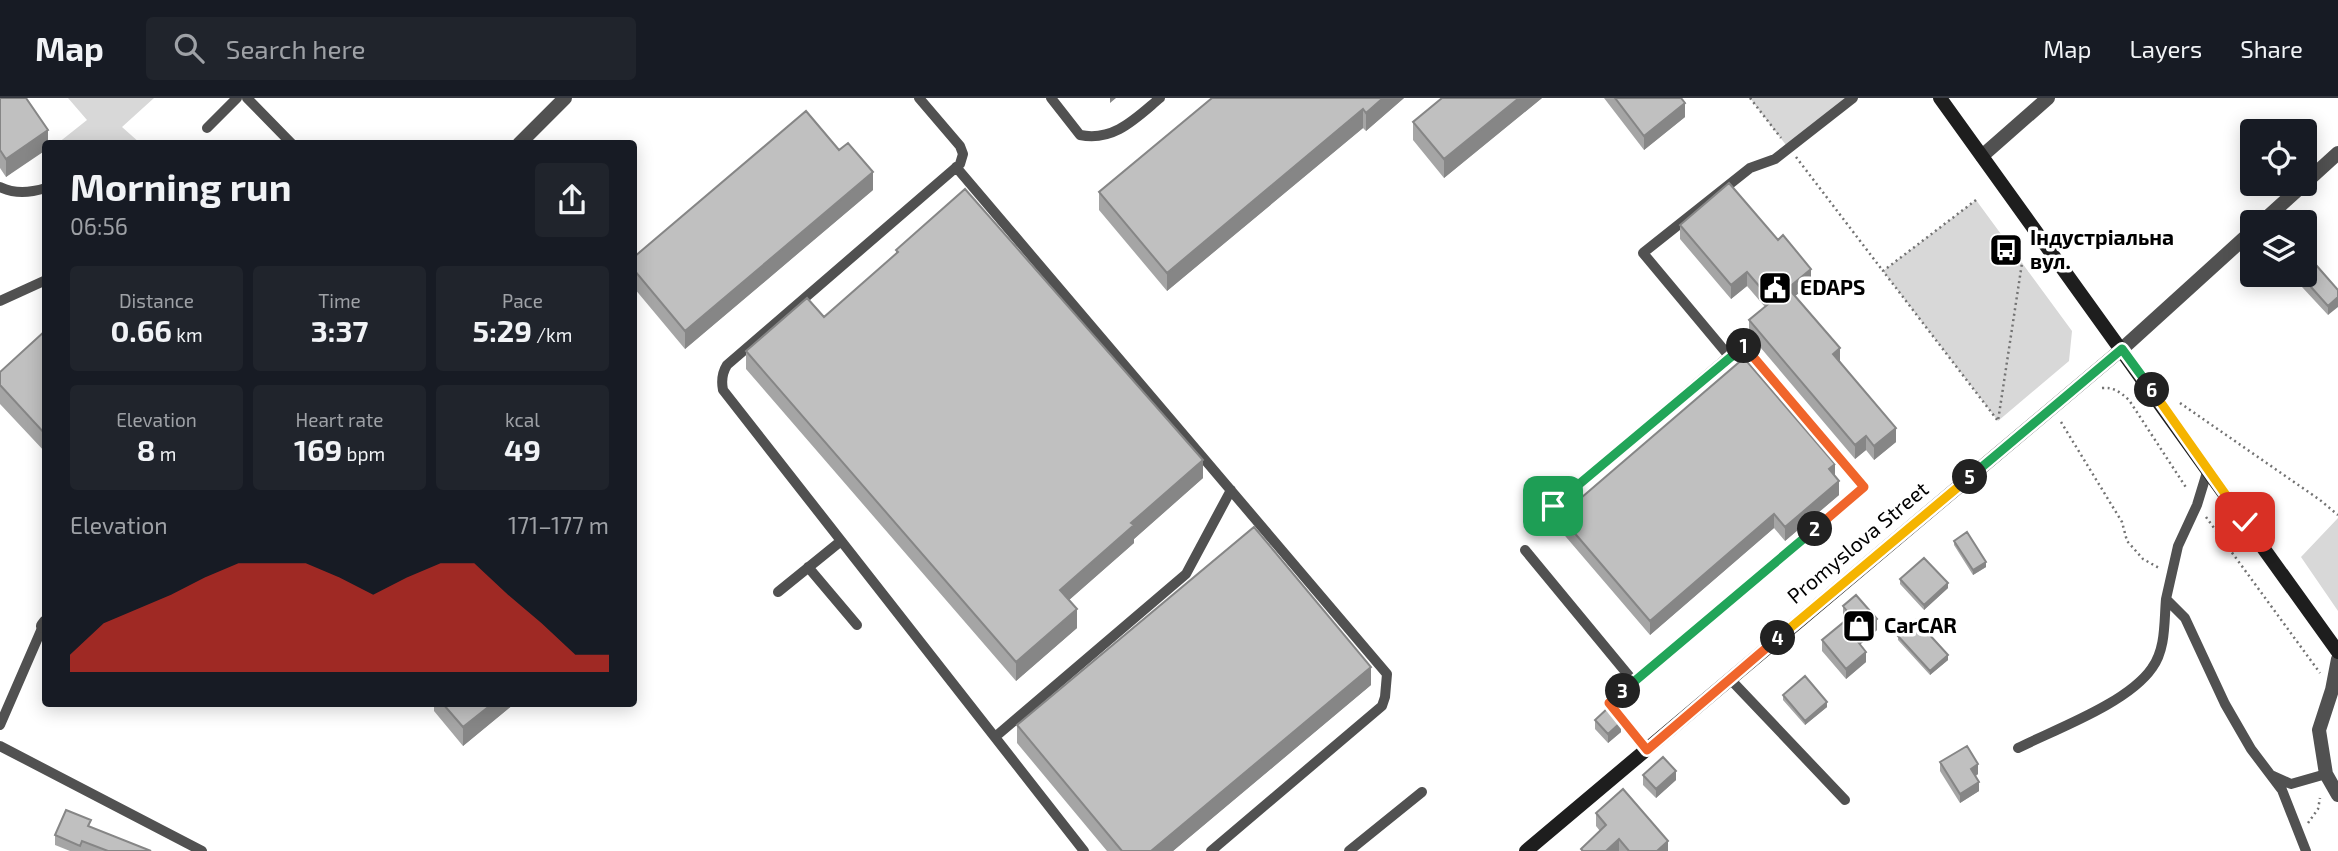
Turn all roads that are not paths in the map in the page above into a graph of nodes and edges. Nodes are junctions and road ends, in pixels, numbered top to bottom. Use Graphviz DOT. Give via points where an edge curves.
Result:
graph roads {
  1 [pos="237,98"];
  2 [pos="247,98"];
  3 [pos="565,98"];
  4 [pos="919,98"];
  5 [pos="1051,98"];
  6 [pos="1160,98"];
  7 [pos="1853,98"];
  8 [pos="1940,98"];
  9 [pos="2048,98"];
  10 [pos="207,128"];
  11 [pos="288,140"];
  12 [pos="523,140"];
  13 [pos="2338,153"];
  14 [pos="1982,156"];
  15 [pos="956,167"];
  16 [pos="2317,172"];
  17 [pos="0,187"];
  18 [pos="42,189"];
  19 [pos="2290,196"];
  20 [pos="2275,210"];
  21 [pos="2240,242"];
  22 [pos="42,282"];
  23 [pos="0,301"];
  24 [pos="2122,349"];
  25 [pos="1729,356"];
  26 [pos="2208,469"];
  27 [pos="1231,490"];
  28 [pos="1553,506"];
  29 [pos="841,541"];
  30 [pos="1525,550"];
  31 [pos="808,568"];
  32 [pos="778,592"];
  33 [pos="2166,599"];
  34 [pos="857,625"];
  35 [pos="42,629"];
  36 [pos="2338,652"];
  37 [pos="2338,659"];
  38 [pos="1730,679"];
  39 [pos="1634,682"];
  40 [pos="0,725"];
  41 [pos="995,737"];
  42 [pos="0,746"];
  43 [pos="2018,748"];
  44 [pos="1647,750"];
  45 [pos="2326,774"];
  46 [pos="2271,775"];
  47 [pos="1422,792"];
  48 [pos="2338,794"];
  49 [pos="1845,800"];
  50 [pos="202,851"];
  51 [pos="1084,851"];
  52 [pos="1211,851"];
  53 [pos="1349,851"];
  54 [pos="1526,851"];
  55 [pos="2306,851"];
  1 -- 10 [label="lane"];
  2 -- 11 [label="lane"];
  3 -- 12 [label="street"];
  4 -- 15 [label="lane" via="961,146 963,159"];
  5 -- 6 [label="lane" via="1080,135 1094,138 1127,126"];
  7 -- 25 [label="lane" via="1775,159 1750,168 1643,253"];
  8 -- 14 [label="street"];
  9 -- 14 [label="street"];
  13 -- 16 [label="street"];
  14 -- 24 [label="street"];
  15 -- 27 [label="lane"];
  15 -- 29 [label="lane" via="727,365 722,375 723,390"];
  17 -- 18 [label="lane" via="13,193"];
  19 -- 20 [label="street"];
  21 -- 24 [label="street"];
  22 -- 23 [label="lane"];
  24 -- 26 [label="street"];
  24 -- 38 [label="street, Promyslova Street"];
  25 -- 28 [label="lane"];
  25 -- 39 [label="lane" via="1742,345 1864,487"];
  26 -- 33 [label="lane" via="2178,546"];
  26 -- 36 [label="street"];
  27 -- 41 [label="lane" via="1186,573"];
  27 -- 52 [label="lane" via="1387,677 1382,706"];
  29 -- 31 [label="lane"];
  29 -- 41 [label="lane"];
  30 -- 39 [label="lane"];
  31 -- 32 [label="lane"];
  31 -- 34 [label="lane"];
  33 -- 43 [label="lane" via="2163,642 2154,667 2138,684"];
  33 -- 46 [label="lane" via="2185,618 2225,704"];
  35 -- 40 [label="lane"];
  37 -- 45 [label="street" via="2319,730"];
  38 -- 44 [label="street, Promyslova Street"];
  38 -- 49 [label="lane"];
  39 -- 44 [label="lane" via="1609,703"];
  41 -- 51 [label="lane"];
  42 -- 50 [label="lane"];
  44 -- 54 [label="street, Promyslova Street"];
  45 -- 46 [label="lane" via="2291,784"];
  45 -- 48 [label="street"];
  46 -- 55 [label="lane" via="2282,790"];
  47 -- 53 [label="lane"];
}
